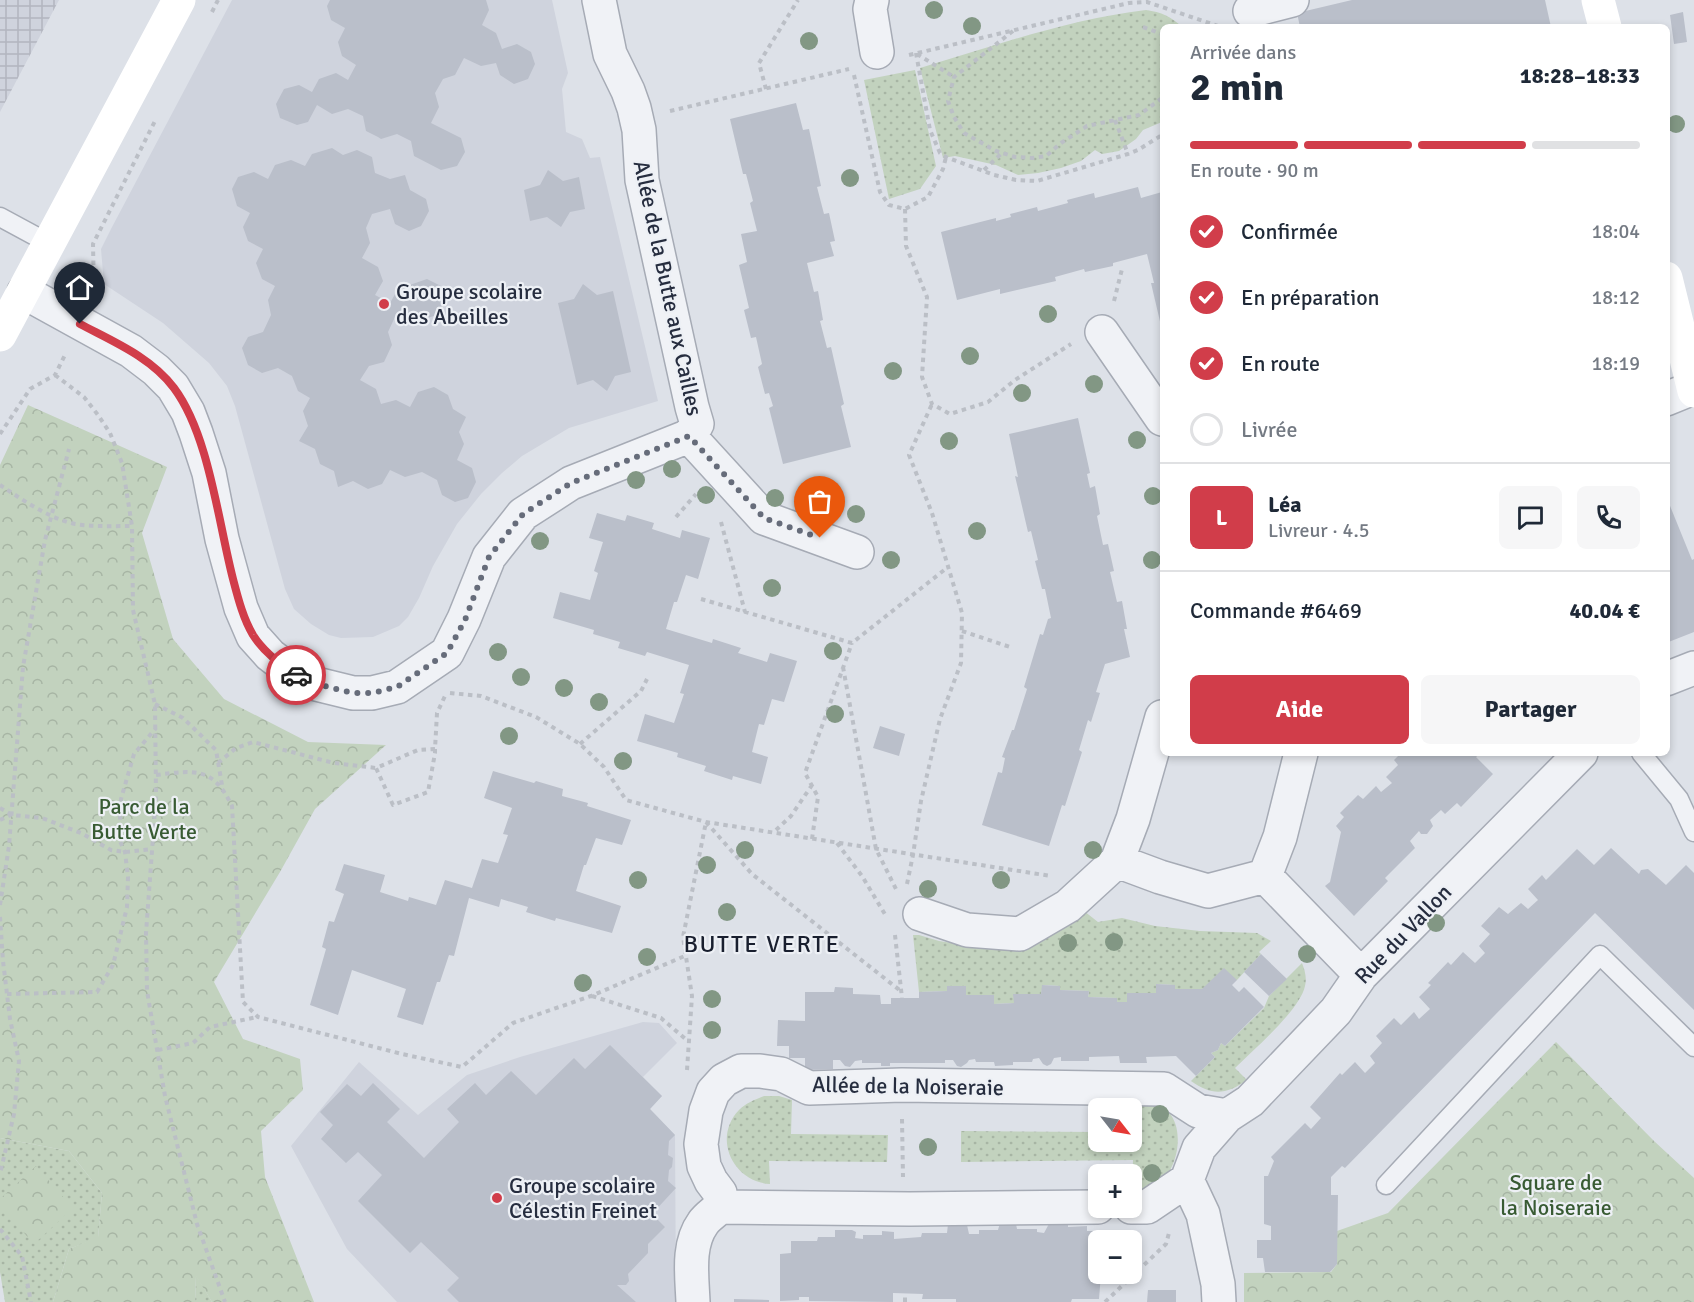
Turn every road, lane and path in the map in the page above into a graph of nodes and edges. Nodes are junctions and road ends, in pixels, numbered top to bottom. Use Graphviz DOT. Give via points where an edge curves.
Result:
graph roads {
  1 [pos="179,0"];
  2 [pos="218,0"];
  3 [pos="599,0"];
  4 [pos="798,0"];
  5 [pos="872,0"];
  6 [pos="1292,0"];
  7 [pos="1598,0"];
  8 [pos="1250,11"];
  9 [pos="209,17"];
  10 [pos="1205,24"];
  11 [pos="1604,24"];
  12 [pos="1143,27"];
  13 [pos="1014,30"];
  14 [pos="1160,33"];
  15 [pos="892,54"];
  16 [pos="916,54"];
  17 [pos="954,77"];
  18 [pos="766,89"];
  19 [pos="1160,99"];
  20 [pos="634,108"];
  21 [pos="159,114"];
  22 [pos="1115,120"];
  23 [pos="1160,136"];
  24 [pos="1002,153"];
  25 [pos="1128,154"];
  26 [pos="946,157"];
  27 [pos="983,171"];
  28 [pos="905,209"];
  29 [pos="0,217"];
  30 [pos="50,244"];
  31 [pos="24,292"];
  32 [pos="1670,302"];
  33 [pos="80,324"];
  34 [pos="1102,332"];
  35 [pos="0,336"];
  36 [pos="55,375"];
  37 [pos="1685,393"];
  38 [pos="932,404"];
  39 [pos="1160,415"];
  40 [pos="0,434"];
  41 [pos="689,436"];
  42 [pos="69,449"];
  43 [pos="0,485"];
  44 [pos="719,514"];
  45 [pos="51,516"];
  46 [pos="132,526"];
  47 [pos="857,552"];
  48 [pos="948,567"];
  49 [pos="701,599"];
  50 [pos="745,612"];
  51 [pos="962,631"];
  52 [pos="852,643"];
  53 [pos="1010,647"];
  54 [pos="843,667"];
  55 [pos="1694,668"];
  56 [pos="1670,677"];
  57 [pos="646,679"];
  58 [pos="155,704"];
  59 [pos="1160,724"];
  60 [pos="156,728"];
  61 [pos="580,744"];
  62 [pos="435,749"];
  63 [pos="1300,756"];
  64 [pos="1578,756"];
  65 [pos="1643,756"];
  66 [pos="218,763"];
  67 [pos="376,768"];
  68 [pos="156,775"];
  69 [pos="812,785"];
  70 [pos="222,786"];
  71 [pos="0,808"];
  72 [pos="12,815"];
  73 [pos="0,820"];
  74 [pos="706,822"];
  75 [pos="776,831"];
  76 [pos="1694,832"];
  77 [pos="812,839"];
  78 [pos="836,843"];
  79 [pos="152,849"];
  80 [pos="876,849"];
  81 [pos="125,852"];
  82 [pos="913,855"];
  83 [pos="1105,872"];
  84 [pos="1265,876"];
  85 [pos="0,904"];
  86 [pos="0,916"];
  87 [pos="887,918"];
  88 [pos="902,919"];
  89 [pos="687,955"];
  90 [pos="1360,975"];
  91 [pos="7,994"];
  92 [pos="591,996"];
  93 [pos="258,1017"];
  94 [pos="1694,1047"];
  95 [pos="158,1050"];
  96 [pos="902,1085"];
  97 [pos="1227,1116"];
  98 [pos="0,1174"];
  99 [pos="1187,1180"];
  100 [pos="1386,1185"];
  101 [pos="720,1207"];
  102 [pos="1088,1207"];
  103 [pos="1142,1207"];
  104 [pos="903,1208"];
  105 [pos="0,1228"];
  106 [pos="1170,1230"];
  107 [pos="905,1293"];
  108 [pos="31,1302"];
  109 [pos="225,1302"];
  110 [pos="693,1302"];
  111 [pos="905,1302"];
  112 [pos="1105,1302"];
  113 [pos="1219,1302"];
  1 -- 30 [label="street"];
  2 -- 9 [label="path"];
  3 -- 20 [label="street, Allée de la Butte aux Cailles" via="610,54"];
  4 -- 18 [label="path" via="759,63"];
  5 -- 15 [label="street" via="870,9"];
  6 -- 8 [label="street"];
  7 -- 11 [label="street"];
  10 -- 13 [label="path" via="1138,2"];
  12 -- 14 [label="path"];
  13 -- 16 [label="path"];
  13 -- 17 [label="path"];
  15 -- 16 [label="path"];
  16 -- 17 [label="path"];
  16 -- 26 [label="path" via="930,130 940,153"];
  17 -- 24 [label="path" via="948,101 964,133"];
  18 -- 20 [label="path" via="669,111 660,106"];
  18 -- 28 [label="path" via="852,69 880,192 889,205"];
  19 -- 22 [label="path" via="1139,115"];
  20 -- 41 [label="street, Allée de la Butte aux Cailles" via="642,180 698,424"];
  21 -- 33 [label="path" via="93,244 94,293"];
  22 -- 24 [label="path" via="1087,126 1046,156 1023,158"];
  22 -- 25 [label="path"];
  23 -- 25 [label="path"];
  24 -- 27 [label="path"];
  25 -- 27 [label="path" via="1037,181"];
  26 -- 27 [label="path"];
  26 -- 28 [label="path" via="928,197"];
  28 -- 38 [label="path" via="906,246 927,297 922,377"];
  29 -- 30 [label="lane"];
  30 -- 31 [label="street"];
  31 -- 33 [label="street, Allée de la Butte aux Cailles"];
  31 -- 35 [label="street"];
  32 -- 37 [label="street"];
  33 -- 36 [label="path"];
  33 -- 41 [label="street, Allée de la Butte aux Cailles" via="131,351 156,370 173,387 188,412 209,472 241,608 253,636 304,681 353,693 397,687 447,653 465,620 489,557 523,514 571,483"];
  34 -- 38 [label="path" via="1064,347 988,402 950,414"];
  34 -- 39 [label="street"];
  36 -- 40 [label="path" via="30,390"];
  36 -- 46 [label="path" via="84,397 110,433 123,463"];
  38 -- 48 [label="path" via="909,455"];
  41 -- 47 [label="street" via="764,518"];
  42 -- 45 [label="path"];
  43 -- 45 [label="path"];
  44 -- 50 [label="path"];
  45 -- 46 [label="path" via="93,526"];
  45 -- 72 [label="path" via="23,667"];
  46 -- 58 [label="path" via="133,610"];
  48 -- 51 [label="path" via="962,613"];
  48 -- 52 [label="path"];
  49 -- 50 [label="path"];
  50 -- 52 [label="path"];
  51 -- 53 [label="path"];
  51 -- 82 [label="path" via="960,663 940,719"];
  52 -- 54 [label="path"];
  54 -- 69 [label="path" via="805,773"];
  54 -- 80 [label="path"];
  55 -- 56 [label="street"];
  57 -- 61 [label="path" via="641,691"];
  58 -- 60 [label="path"];
  58 -- 66 [label="path" via="183,718 216,750"];
  59 -- 83 [label="street" via="1133,819"];
  60 -- 68 [label="path"];
  60 -- 81 [label="path" via="134,754 121,799 119,839"];
  61 -- 62 [label="path" via="536,717 481,696 447,692 437,713"];
  61 -- 74 [label="path" via="604,767 626,800"];
  62 -- 67 [label="path" via="418,750"];
  62 -- 67 [label="path" via="428,792 393,805"];
  63 -- 84 [label="street" via="1280,837"];
  64 -- 90 [label="street, Rue du Vallon"];
  65 -- 76 [label="lane" via="1679,799"];
  66 -- 67 [label="path" via="236,748 253,742 334,763"];
  66 -- 70 [label="path"];
  68 -- 70 [label="path" via="204,773"];
  68 -- 79 [label="path"];
  69 -- 75 [label="path"];
  69 -- 77 [label="path" via="818,797"];
  70 -- 93 [label="path" via="232,806 243,1002"];
  71 -- 72 [label="path"];
  72 -- 73 [label="path"];
  72 -- 81 [label="path" via="42,818 111,850"];
  72 -- 85 [label="path"];
  74 -- 77 [label="path"];
  74 -- 88 [label="path" via="752,874 902,995 894,940"];
  74 -- 89 [label="path" via="683,937"];
  77 -- 78 [label="path"];
  78 -- 80 [label="path"];
  78 -- 87 [label="path"];
  79 -- 81 [label="path"];
  79 -- 95 [label="path" via="146,933 147,991"];
  80 -- 82 [label="path"];
  80 -- 88 [label="path"];
  81 -- 91 [label="path" via="127,907 112,964 97,992"];
  82 -- 83 [label="path"];
  82 -- 88 [label="path"];
  83 -- 84 [label="street" via="1160,877 1208,891"];
  83 -- 88 [label="street" via="1068,906 1020,934"];
  84 -- 90 [label="street"];
  86 -- 91 [label="path"];
  89 -- 92 [label="path"];
  89 -- 92 [label="path" via="692,996 689,1043 661,1018"];
  90 -- 97 [label="street, Rue du Vallon" via="1336,1011 1250,1101"];
  91 -- 98 [label="path" via="19,1061 14,1114"];
  92 -- 93 [label="path" via="513,1023 462,1066"];
  93 -- 95 [label="path" via="210,1028 193,1043"];
  94 -- 100 [label="lane" via="1600,956"];
  95 -- 109 [label="path" via="165,1096 197,1224"];
  96 -- 97 [label="street, Allée de la Noiseraie" via="1164,1089 1198,1111"];
  96 -- 101 [label="street, Allée de la Noiseraie" via="809,1088 780,1074 760,1071 741,1071 724,1080 705,1111 701,1144 704,1166 720,1193"];
  96 -- 104 [label="path"];
  97 -- 99 [label="street, Rue du Vallon" via="1199,1148"];
  99 -- 103 [label="street"];
  99 -- 113 [label="street" via="1203,1214"];
  101 -- 104 [label="street"];
  101 -- 110 [label="street" via="704,1221 694,1239"];
  102 -- 104 [label="street"];
  105 -- 108 [label="path" via="22,1256"];
  106 -- 112 [label="path" via="1166,1244"];
  107 -- 111 [label="path"];
}
